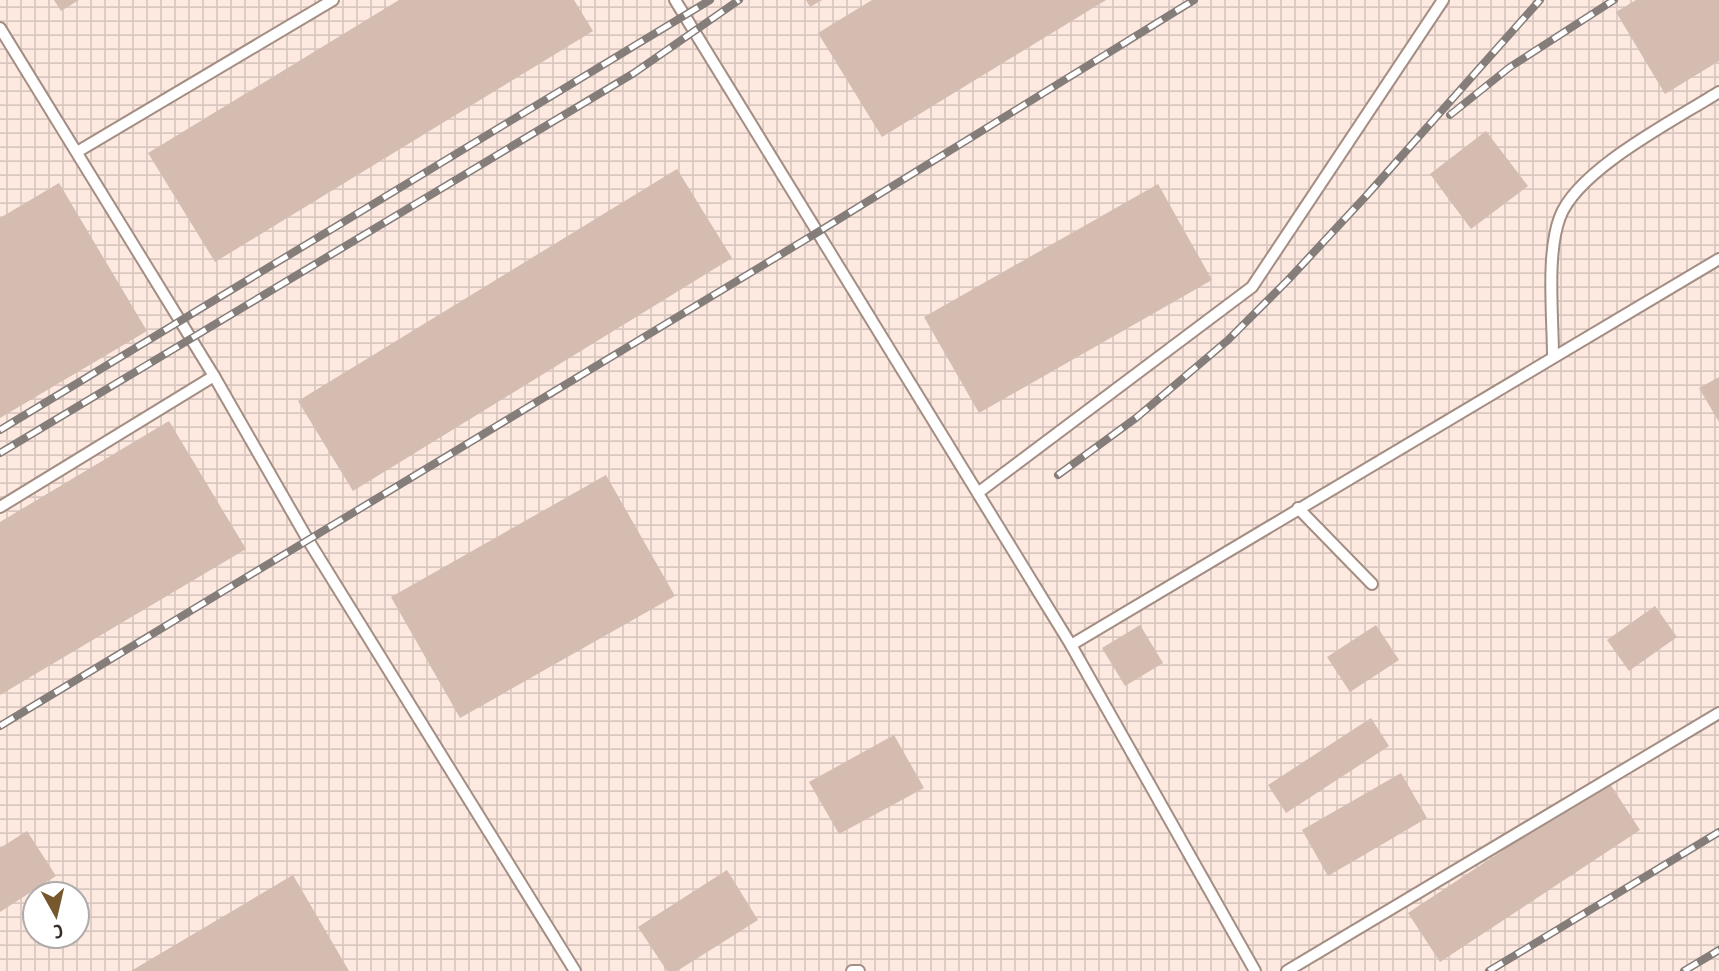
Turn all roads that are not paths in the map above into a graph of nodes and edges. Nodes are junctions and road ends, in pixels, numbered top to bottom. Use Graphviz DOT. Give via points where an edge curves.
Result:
graph roads {
  1 [pos="333,0"];
  2 [pos="674,0"];
  3 [pos="1443,0"];
  4 [pos="0,28"];
  5 [pos="1719,92"];
  6 [pos="77,152"];
  7 [pos="1719,259"];
  8 [pos="1553,357"];
  9 [pos="214,376"];
  10 [pos="979,492"];
  11 [pos="0,507"];
  12 [pos="1298,508"];
  13 [pos="1372,584"];
  14 [pos="1071,645"];
  15 [pos="1719,713"];
  16 [pos="575,971"];
  17 [pos="852,971"];
  18 [pos="859,971"];
  19 [pos="1255,971"];
  20 [pos="1287,971"];
  1 -- 6 [label="lane"];
  2 -- 10 [label="lane"];
  3 -- 10 [label="lane" via="1252,287"];
  4 -- 6 [label="lane"];
  5 -- 8 [label="lane" via="1599,167 1567,202 1555,237"];
  6 -- 9 [label="lane"];
  7 -- 8 [label="lane"];
  8 -- 12 [label="lane"];
  9 -- 11 [label="lane"];
  9 -- 16 [label="lane" via="308,540"];
  10 -- 14 [label="lane"];
  12 -- 13 [label="lane"];
  12 -- 14 [label="lane"];
  14 -- 19 [label="lane"];
  15 -- 20 [label="lane"];
  17 -- 18 [label="lane"];
}
